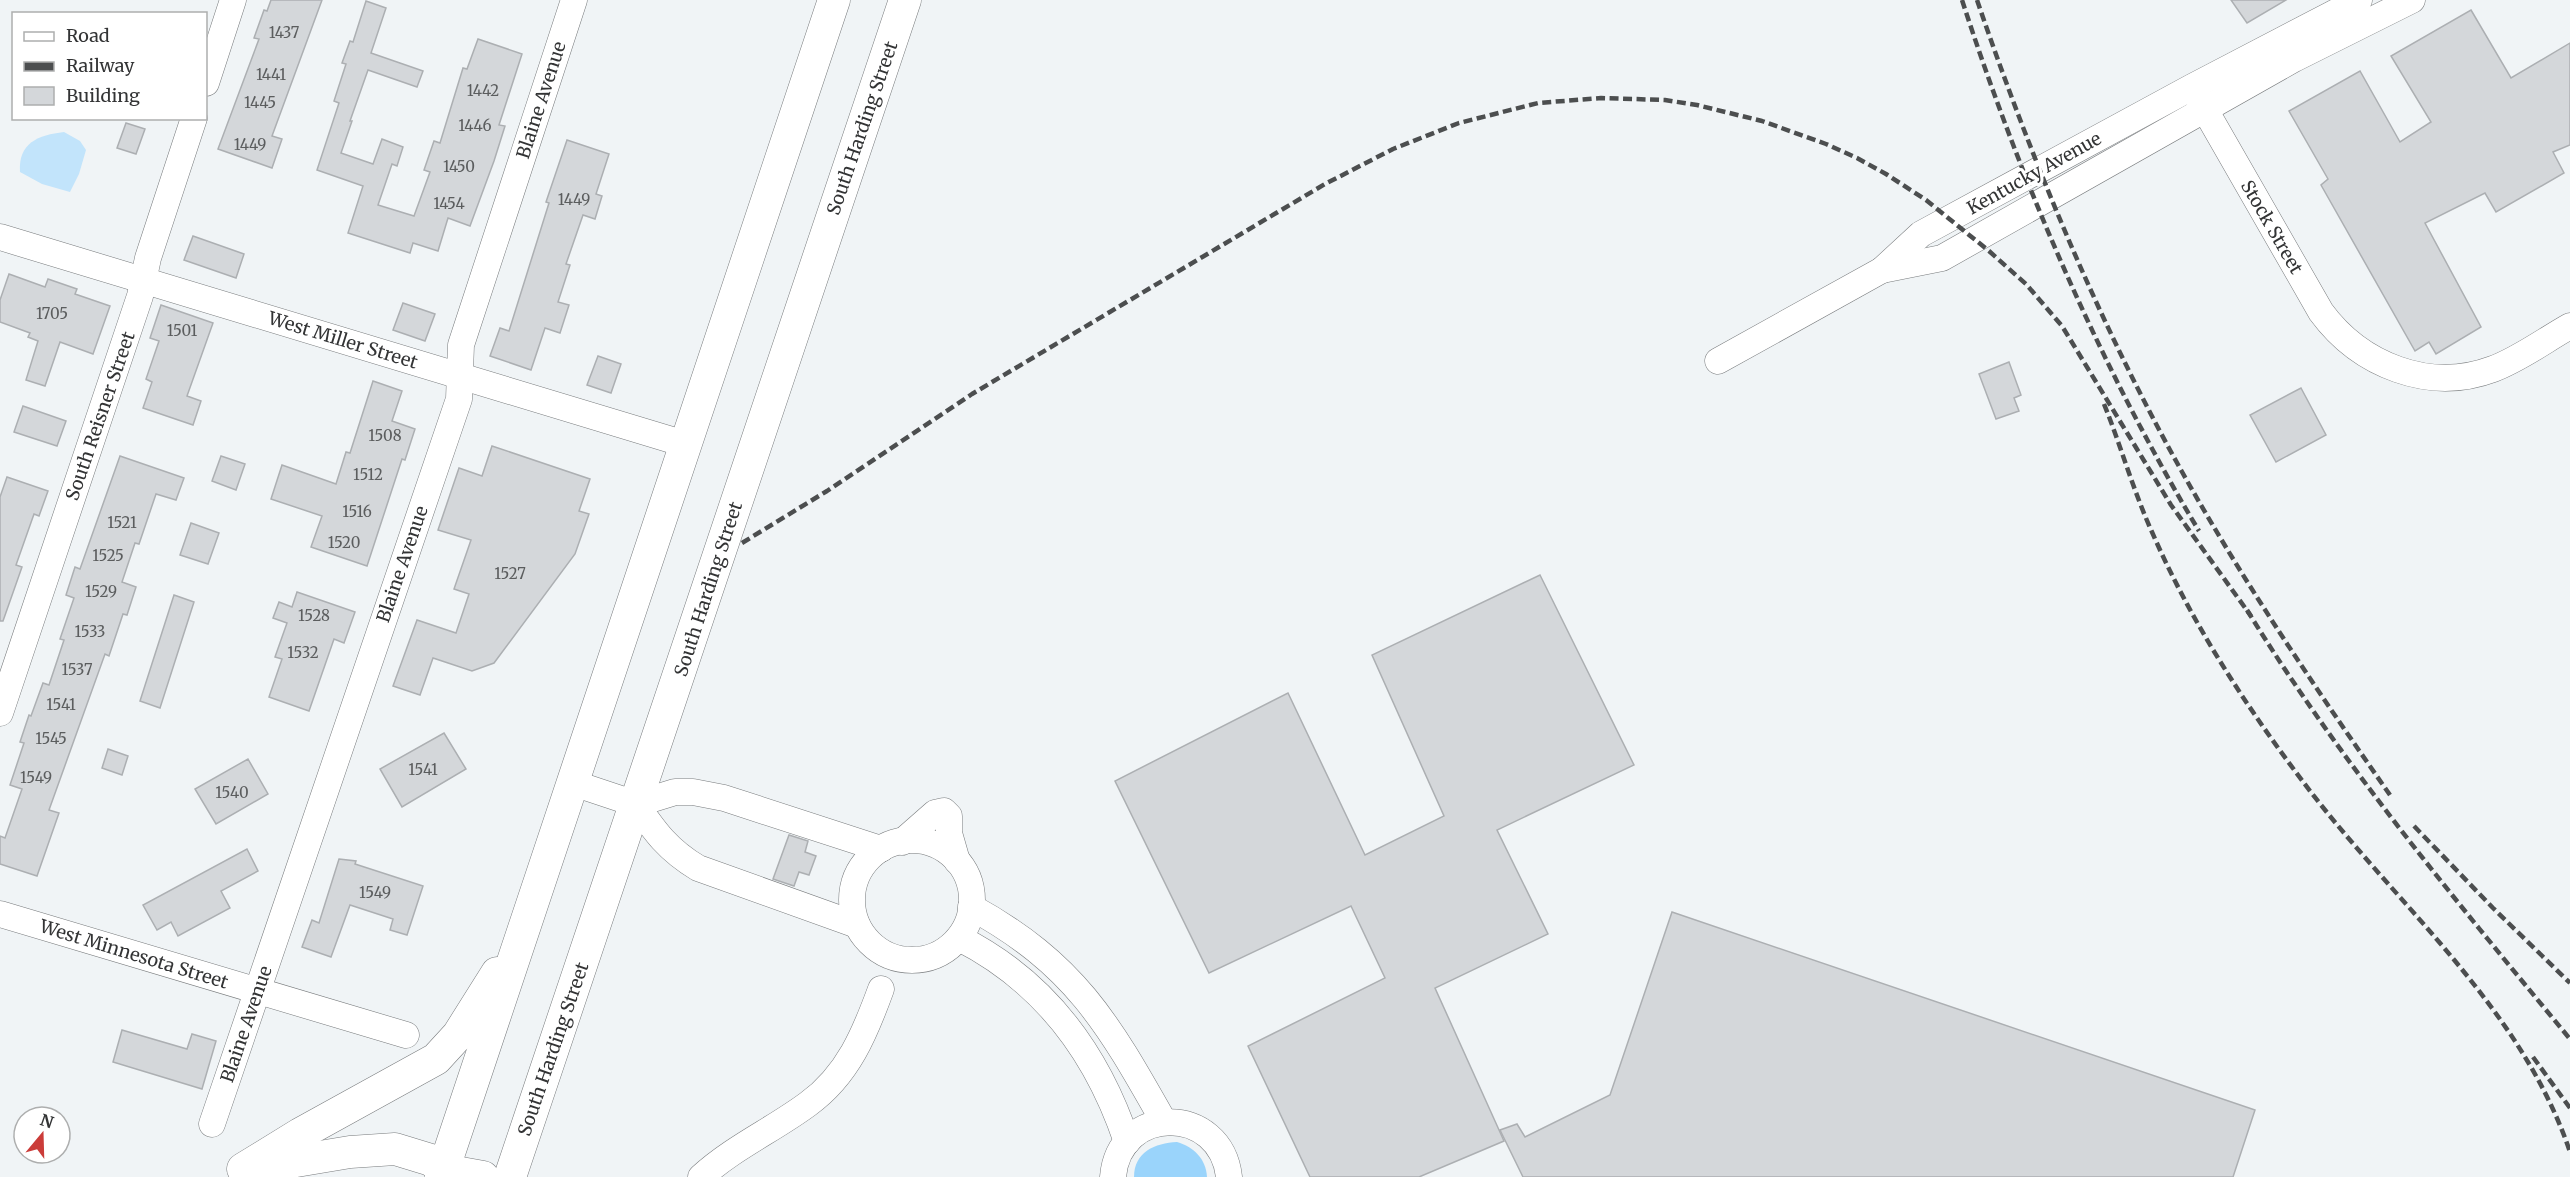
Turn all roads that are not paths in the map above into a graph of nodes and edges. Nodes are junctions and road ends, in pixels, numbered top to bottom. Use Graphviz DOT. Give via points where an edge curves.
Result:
graph roads {
  1 [pos="233,0"];
  2 [pos="574,0"];
  3 [pos="834,0"];
  4 [pos="905,0"];
  5 [pos="2359,0"];
  6 [pos="2412,0"];
  7 [pos="207,80"];
  8 [pos="2192,87"];
  9 [pos="2205,109"];
  10 [pos="193,120"];
  11 [pos="0,237"];
  12 [pos="1882,270"];
  13 [pos="145,280"];
  14 [pos="2570,326"];
  15 [pos="1718,361"];
  16 [pos="459,376"];
  17 [pos="685,444"];
  18 [pos="0,713"];
  19 [pos="573,783"];
  20 [pos="636,804"];
  21 [pos="892,845"];
  22 [pos="957,861"];
  23 [pos="971,907"];
  24 [pos="0,914"];
  25 [pos="525,929"];
  26 [pos="862,932"];
  27 [pos="959,938"];
  28 [pos="919,960"];
  29 [pos="881,989"];
  30 [pos="258,991"];
  31 [pos="406,1035"];
  32 [pos="1164,1122"];
  33 [pos="212,1124"];
  34 [pos="1126,1142"];
  35 [pos="234,1173"];
  36 [pos="439,1175"];
  37 [pos="483,1177"];
  38 [pos="510,1177"];
  39 [pos="701,1177"];
  40 [pos="1113,1177"];
  41 [pos="1229,1177"];
  1 -- 7 [label="street"];
  2 -- 16 [label="street, Blaine Avenue" via="461,345"];
  3 -- 17 [label="main road"];
  4 -- 20 [label="main road, South Harding Street"];
  5 -- 8 [label="street, Kentucky Avenue"];
  6 -- 9 [label="street"];
  8 -- 9 [label="street, Stock Street"];
  8 -- 12 [label="street, Kentucky Avenue" via="1921,234"];
  9 -- 12 [label="street" via="1942,258"];
  9 -- 14 [label="street, Stock Street" via="2321,312 2338,333 2367,356 2413,374 2462,376 2500,366"];
  10 -- 13 [label="street, South Reisner Street" via="146,263"];
  11 -- 13 [label="street, West Miller Street"];
  12 -- 15 [label="street, Kentucky Avenue"];
  13 -- 16 [label="street, West Miller Street"];
  13 -- 18 [label="street, South Reisner Street"];
  16 -- 17 [label="street, West Miller Street"];
  16 -- 30 [label="street, Blaine Avenue" via="459,399"];
  17 -- 19 [label="main road"];
  19 -- 20 [label="street"];
  19 -- 25 [label="main road"];
  20 -- 21 [label="street" via="675,792 714,796"];
  20 -- 26 [label="street" via="662,841 698,868"];
  20 -- 38 [label="main road, South Harding Street"];
  21 -- 22 [label="street" via="920,841 947,852"];
  21 -- 22 [label="street" via="935,813 944,811 949,816"];
  21 -- 26 [label="street" via="864,865 855,880 852,897"];
  22 -- 23 [label="street" via="970,886"];
  23 -- 27 [label="street"];
  23 -- 32 [label="street" via="1039,950 1093,1005 1119,1042"];
  24 -- 30 [label="street, West Minnesota Street"];
  25 -- 35 [label="main road" via="458,1035 436,1059"];
  25 -- 36 [label="main road"];
  26 -- 28 [label="street" via="891,957"];
  26 -- 29 [label="street"];
  27 -- 28 [label="street" via="940,954"];
  27 -- 34 [label="street" via="1012,971 1062,1020 1104,1083"];
  28 -- 29 [label="street"];
  29 -- 39 [label="street" via="861,1041 823,1092 733,1151"];
  30 -- 31 [label="street, West Minnesota Street"];
  30 -- 33 [label="street, Blaine Avenue"];
  32 -- 34 [label="street" via="1145,1127"];
  32 -- 41 [label="street" via="1191,1125 1209,1136 1223,1155"];
  34 -- 40 [label="street"];
  35 -- 36 [label="main road" via="350,1152 395,1149 431,1160"];
  36 -- 37 [label="main road"];
}
